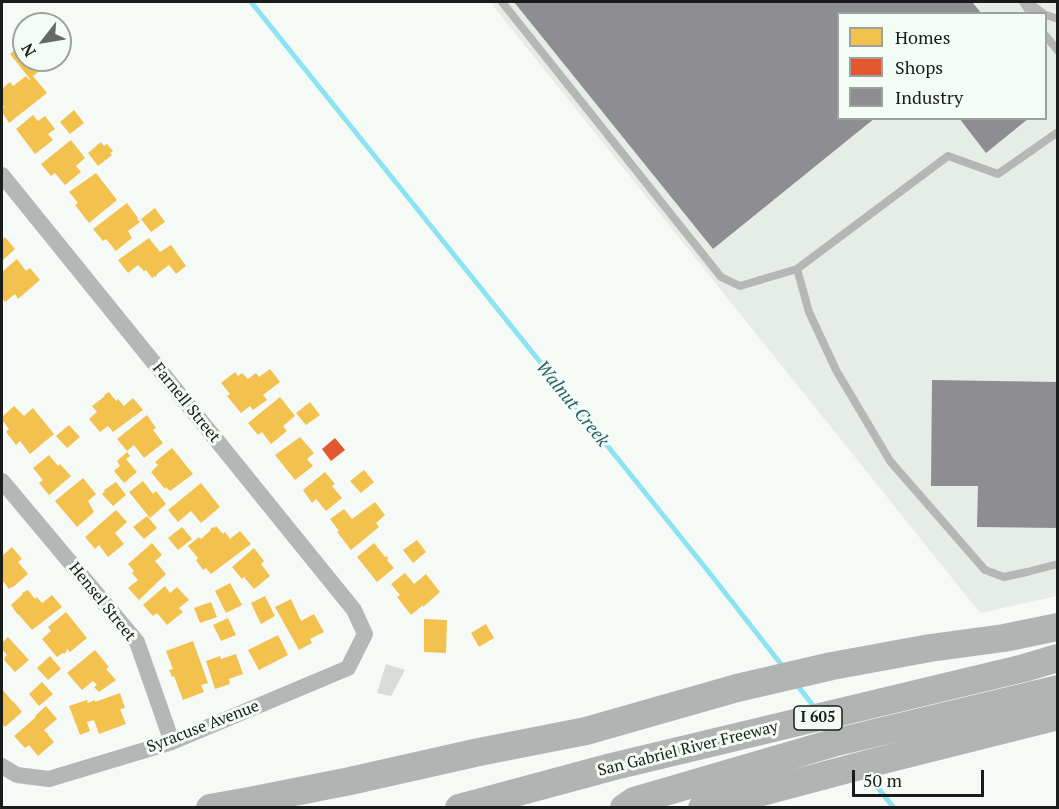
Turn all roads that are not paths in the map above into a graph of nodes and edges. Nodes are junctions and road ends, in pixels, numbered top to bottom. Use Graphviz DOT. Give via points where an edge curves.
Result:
graph roads {
  1 [pos="502,2"];
  2 [pos="1028,2"];
  3 [pos="1042,12"];
  4 [pos="1047,37"];
  5 [pos="1058,51"];
  6 [pos="1058,132"];
  7 [pos="2,176"];
  8 [pos="796,269"];
  9 [pos="2,481"];
  10 [pos="1058,564"];
  11 [pos="1058,627"];
  12 [pos="364,634"];
  13 [pos="1038,663"];
  14 [pos="1054,694"];
  15 [pos="172,742"];
  16 [pos="479,752"];
  17 [pos="2,766"];
  18 [pos="629,804"];
  19 [pos="210,807"];
  20 [pos="320,807"];
  21 [pos="459,807"];
  22 [pos="702,807"];
  1 -- 8 [label="lane" via="722,277 740,286"];
  2 -- 3 [label="lane"];
  4 -- 5 [label="lane"];
  6 -- 8 [label="lane" via="998,174 948,156"];
  7 -- 12 [label="street, Farnell Street" via="354,610"];
  8 -- 10 [label="lane" via="809,312 836,370 890,461 985,570 1004,577"];
  9 -- 15 [label="street, Hensel Street" via="137,642"];
  11 -- 16 [label="highway" via="832,666 586,731"];
  12 -- 15 [label="street, Syracuse Avenue" via="348,668"];
  13 -- 14 [label="highway" via="1054,677"];
  13 -- 21 [label="highway, San Gabriel River Freeway / I 605"];
  14 -- 18 [label="highway" via="980,707 834,743"];
  14 -- 22 [label="highway" via="883,760"];
  15 -- 17 [label="street, Syracuse Avenue" via="49,780 17,775"];
  16 -- 19 [label="highway"];
  16 -- 20 [label="highway"];
}
